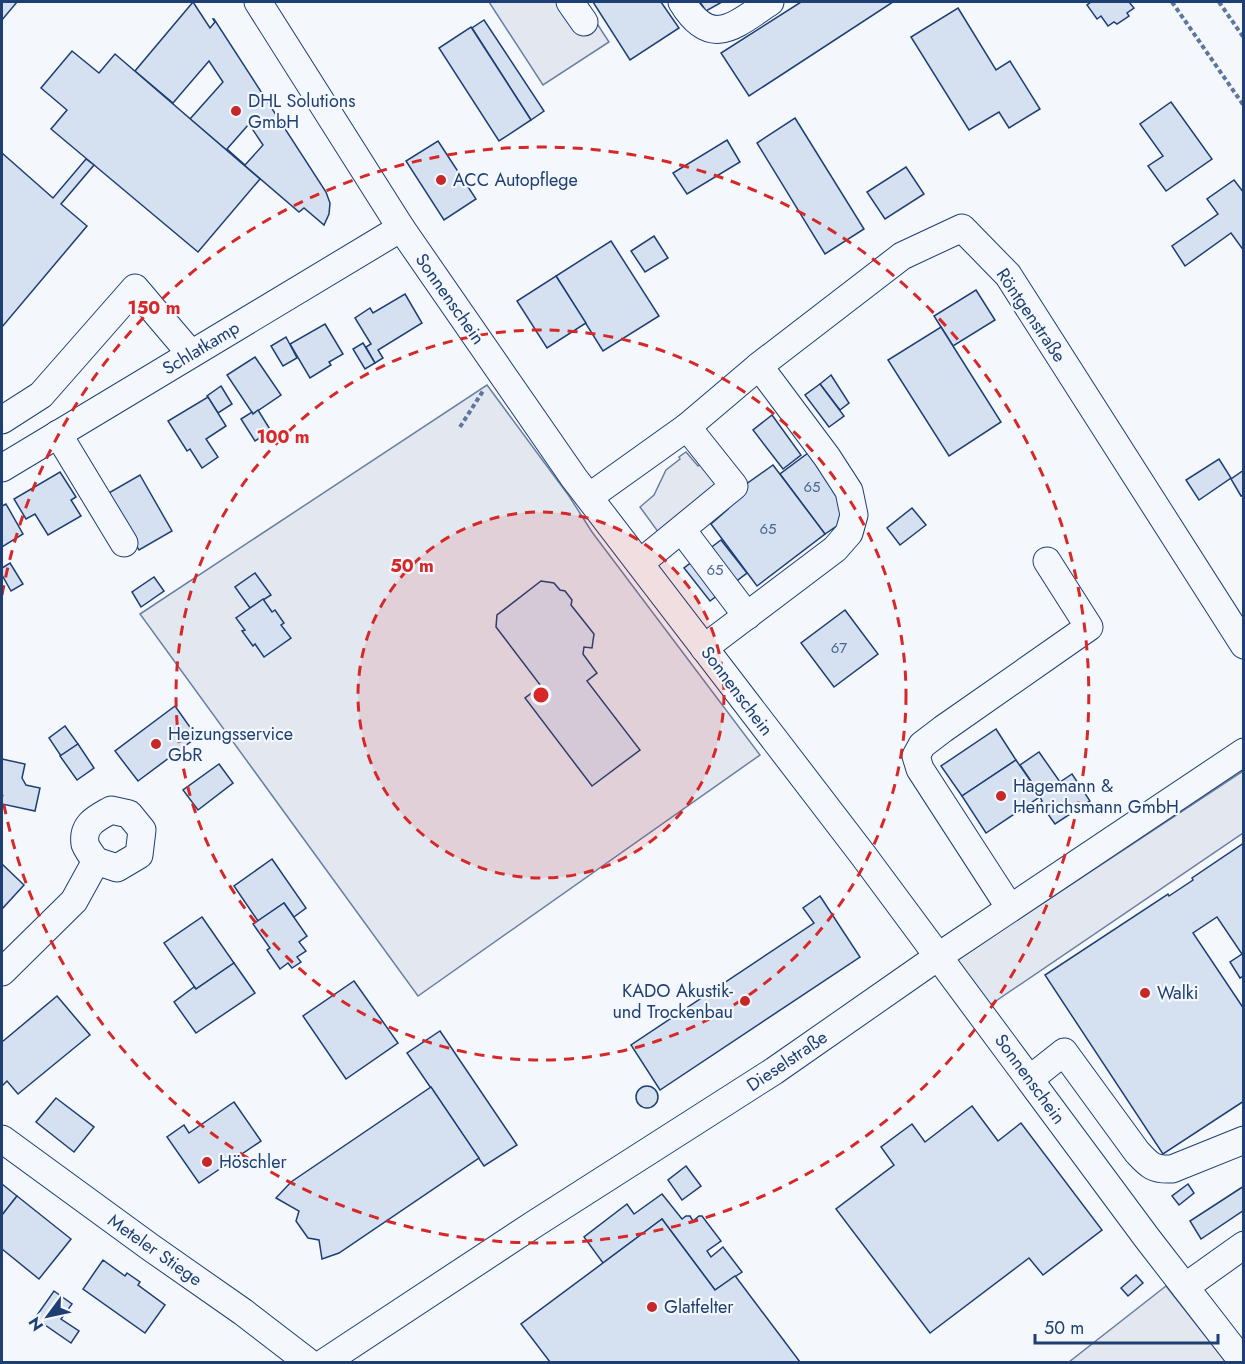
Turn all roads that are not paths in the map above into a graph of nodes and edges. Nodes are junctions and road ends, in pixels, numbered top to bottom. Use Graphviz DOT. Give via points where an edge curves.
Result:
graph roads {
  1 [pos="258,2"];
  2 [pos="682,2"];
  3 [pos="770,2"];
  4 [pos="401,228"];
  5 [pos="191,354"];
  6 [pos="759,366"];
  7 [pos="2,420"];
  8 [pos="687,427"];
  9 [pos="58,434"];
  10 [pos="2,468"];
  11 [pos="589,497"];
  12 [pos="679,533"];
  13 [pos="124,543"];
  14 [pos="1047,561"];
  15 [pos="640,563"];
  16 [pos="743,619"];
  17 [pos="1244,645"];
  18 [pos="704,648"];
  19 [pos="1244,752"];
  20 [pos="96,861"];
  21 [pos="1010,908"];
  22 [pos="939,956"];
  23 [pos="2,972"];
  24 [pos="1030,1079"];
  25 [pos="2,1139"];
  26 [pos="1244,1140"];
  27 [pos="1244,1245"];
  28 [pos="1185,1287"];
  29 [pos="309,1362"];
  30 [pos="325,1362"];
  31 [pos="1243,1362"];
  1 -- 4 [label="street, Sonnenschein"];
  2 -- 3 [label="street" via="699,23 719,30"];
  4 -- 5 [label="street, Schlatkamp"];
  4 -- 11 [label="street, Sonnenschein"];
  5 -- 7 [label="street" via="135,288 41,395"];
  5 -- 9 [label="street, Schlatkamp"];
  6 -- 8 [label="street, Röntgenstraße"];
  6 -- 16 [label="street" via="849,491 854,514 849,533 835,549"];
  6 -- 17 [label="street, Röntgenstraße" via="902,256 962,228 1008,275"];
  8 -- 11 [label="street, Röntgenstraße"];
  8 -- 12 [label="street" via="734,486"];
  9 -- 10 [label="street, Schlatkamp"];
  9 -- 13 [label="street"];
  11 -- 15 [label="street, Sonnenschein"];
  12 -- 15 [label="street"];
  12 -- 16 [label="street"];
  14 -- 21 [label="street" via="1089,627 943,729 922,745 916,756 920,769"];
  15 -- 18 [label="street, Sonnenschein"];
  16 -- 18 [label="street"];
  18 -- 22 [label="street, Sonnenschein"];
  19 -- 21 [label="street, Dieselstraße"];
  20 -- 23 [label="street" via="74,901"];
  21 -- 22 [label="street, Dieselstraße"];
  22 -- 24 [label="street, Sonnenschein"];
  22 -- 30 [label="street, Dieselstraße" via="774,1071"];
  24 -- 26 [label="street" via="1064,1052 1137,1152 1150,1166 1161,1170"];
  24 -- 28 [label="street, Sonnenschein"];
  25 -- 29 [label="street, Meteler Stiege"];
  27 -- 28 [label="street"];
  28 -- 31 [label="street, Sonnenschein"];
}
